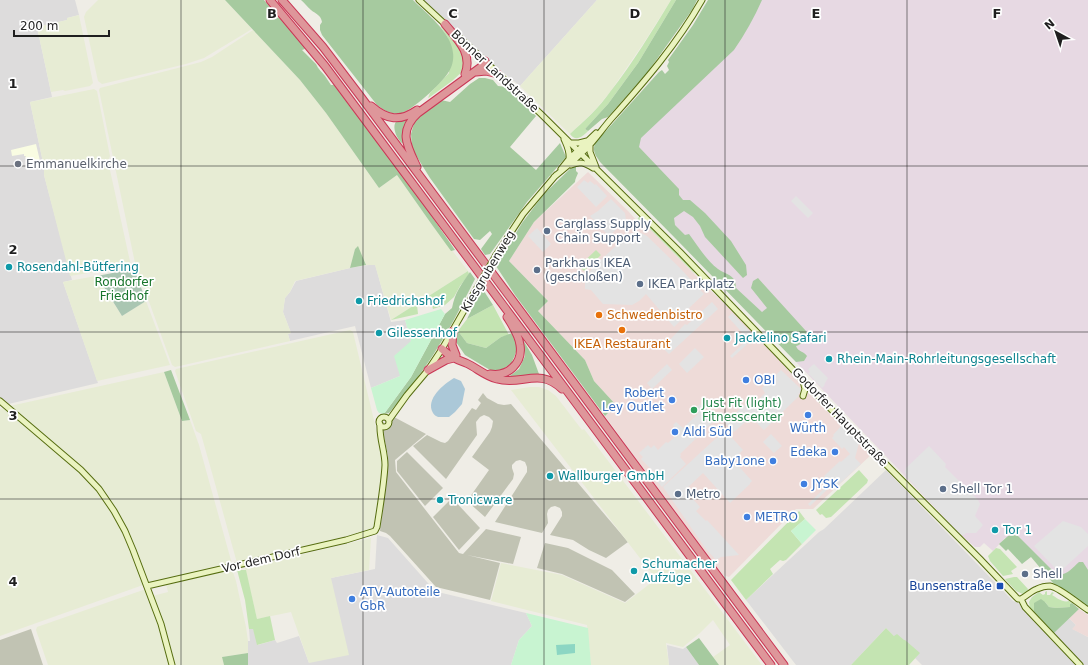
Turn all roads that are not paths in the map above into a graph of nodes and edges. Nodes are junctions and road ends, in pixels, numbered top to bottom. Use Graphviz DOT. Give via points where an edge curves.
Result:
graph roads {
  1 [pos="270,0"];
  2 [pos="282,0"];
  3 [pos="419,0"];
  4 [pos="702,0"];
  5 [pos="445,24"];
  6 [pos="485,61"];
  7 [pos="469,74"];
  8 [pos="498,74"];
  9 [pos="361,97"];
  10 [pos="562,135"];
  11 [pos="589,142"];
  12 [pos="570,143"];
  13 [pos="579,152"];
  14 [pos="569,158"];
  15 [pos="567,167"];
  16 [pos="598,170"];
  17 [pos="554,177"];
  18 [pos="435,196"];
  19 [pos="490,287"];
  20 [pos="453,331"];
  21 [pos="442,349"];
  22 [pos="455,356"];
  23 [pos="428,370"];
  24 [pos="480,371"];
  25 [pos="803,380"];
  26 [pos="804,396"];
  27 [pos="0,401"];
  28 [pos="577,404"];
  29 [pos="388,418"];
  30 [pos="382,426"];
  31 [pos="147,586"];
  32 [pos="1021,599"];
  33 [pos="1088,610"];
  34 [pos="172,665"];
  35 [pos="771,665"];
  36 [pos="784,665"];
  37 [pos="1080,665"];
  1 -- 19 [label="highway" via="325,66"];
  2 -- 9 [label="highway" via="323,47"];
  3 -- 5 [label="main road, Bonner Landstraße"];
  4 -- 11 [label="main road, Kiesgrubenweg" via="646,80"];
  5 -- 6 [label="main road, Bonner Landstraße"];
  5 -- 7 [label="highway" via="467,55"];
  6 -- 7 [label="highway" via="478,64"];
  6 -- 8 [label="main road, Bonner Landstraße"];
  7 -- 8 [label="highway" via="478,71"];
  7 -- 9 [label="highway" via="415,111 398,118 382,114"];
  7 -- 18 [label="highway" via="418,113 406,132 410,153"];
  8 -- 10 [label="main road, Bonner Landstraße"];
  9 -- 18 [label="highway"];
  10 -- 12 [label="main road, Bonner Landstraße"];
  10 -- 14 [label="main road" via="569,148"];
  11 -- 12 [label="main road"];
  11 -- 13 [label="main road, Kiesgrubenweg"];
  11 -- 16 [label="main road" via="590,152"];
  12 -- 13 [label="main road, Bonner Landstraße"];
  13 -- 14 [label="main road, Kiesgrubenweg"];
  13 -- 15 [label="main road, Kiesgrubenweg"];
  13 -- 16 [label="main road, Godorfer Hauptstraße"];
  14 -- 17 [label="main road, Kiesgrubenweg"];
  15 -- 16 [label="main road, Godorfer Hauptstraße" via="581,162"];
  15 -- 17 [label="main road, Kiesgrubenweg"];
  16 -- 25 [label="main road, Godorfer Hauptstraße"];
  17 -- 20 [label="main road, Kiesgrubenweg, bridge" via="523,214 496,254"];
  18 -- 36 [label="highway"];
  19 -- 24 [label="highway" via="515,331 520,345 520,355 514,367 503,374 494,375"];
  19 -- 28 [label="highway"];
  20 -- 21 [label="main road, Kiesgrubenweg"];
  20 -- 22 [label="highway" via="452,345"];
  21 -- 22 [label="highway" via="447,354"];
  21 -- 23 [label="main road, Kiesgrubenweg"];
  22 -- 23 [label="highway"];
  22 -- 24 [label="highway"];
  23 -- 29 [label="main road, Kiesgrubenweg"];
  24 -- 28 [label="highway" via="497,380 550,380"];
  25 -- 26 [label="main road"];
  25 -- 32 [label="main road, Godorfer Hauptstraße" via="1016,597"];
  27 -- 31 [label="main road" via="81,470 99,489 122,525"];
  28 -- 35 [label="highway"];
  29 -- 30 [label="main road" via="389,424"];
  29 -- 30 [label="main road" via="380,419"];
  30 -- 31 [label="main road, Vor dem Dorf" via="385,466 375,531"];
  31 -- 34 [label="main road"];
  32 -- 33 [label="main road" via="1038,588 1050,586"];
  32 -- 37 [label="main road, Godorfer Hauptstraße" via="1025,607"];
}
